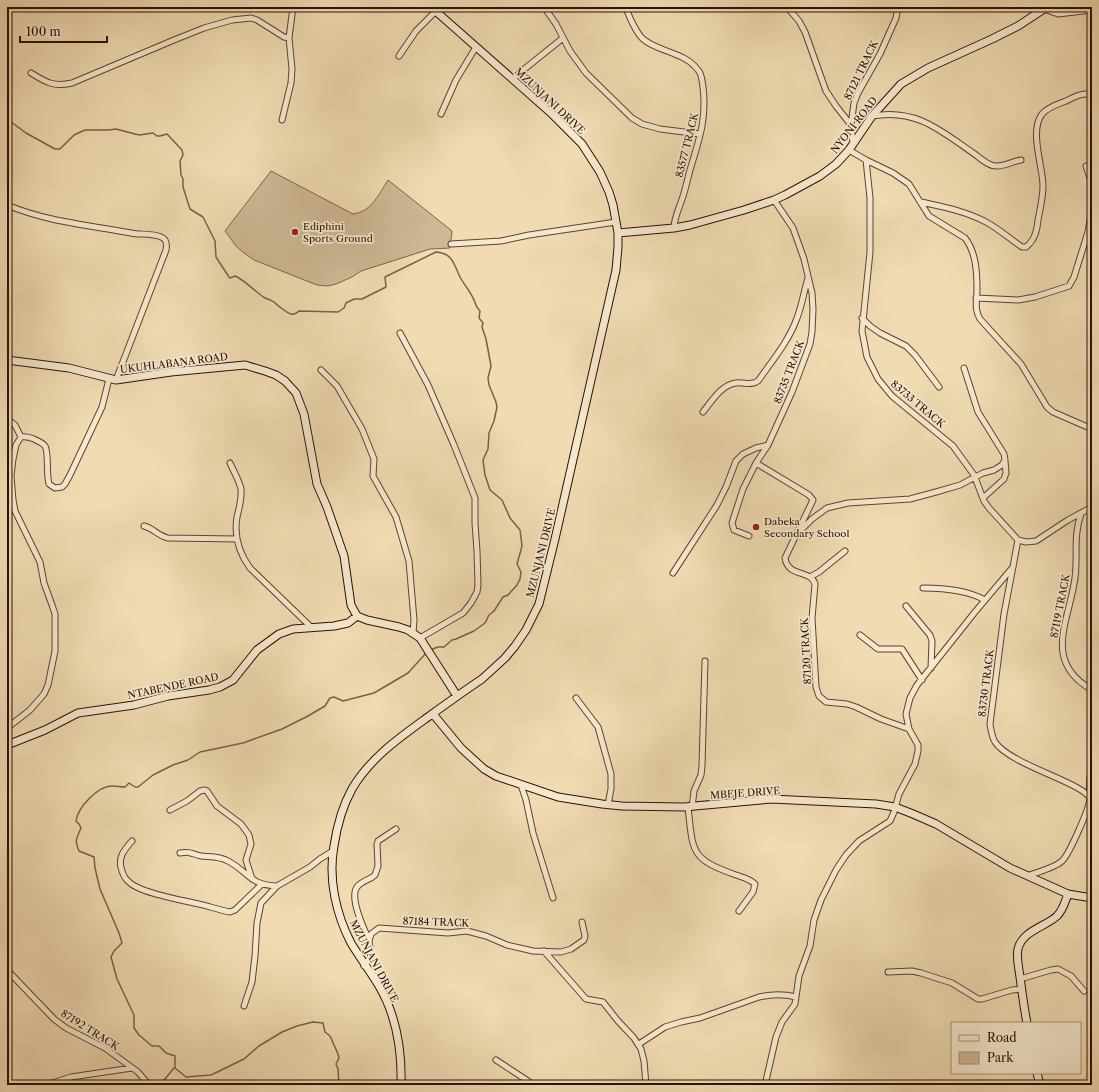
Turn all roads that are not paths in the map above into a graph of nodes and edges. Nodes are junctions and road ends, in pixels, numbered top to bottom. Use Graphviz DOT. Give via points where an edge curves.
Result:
graph roads {
  1 [pos="293,7"];
  2 [pos="544,7"];
  3 [pos="626,7"];
  4 [pos="787,7"];
  5 [pos="898,7"];
  6 [pos="1046,8"];
  7 [pos="434,9"];
  8 [pos="1092,10"];
  9 [pos="290,38"];
  10 [pos="563,38"];
  11 [pos="476,47"];
  12 [pos="398,56"];
  13 [pos="31,73"];
  14 [pos="512,79"];
  15 [pos="1092,95"];
  16 [pos="441,114"];
  17 [pos="872,116"];
  18 [pos="282,120"];
  19 [pos="851,125"];
  20 [pos="700,134"];
  21 [pos="853,143"];
  22 [pos="849,150"];
  23 [pos="866,160"];
  24 [pos="1021,160"];
  25 [pos="1086,166"];
  26 [pos="1092,193"];
  27 [pos="774,200"];
  28 [pos="920,202"];
  29 [pos="7,205"];
  30 [pos="1092,210"];
  31 [pos="616,222"];
  32 [pos="674,228"];
  33 [pos="618,233"];
  34 [pos="451,244"];
  35 [pos="808,275"];
  36 [pos="976,298"];
  37 [pos="862,318"];
  38 [pos="400,333"];
  39 [pos="7,360"];
  40 [pos="964,368"];
  41 [pos="321,370"];
  42 [pos="113,380"];
  43 [pos="939,387"];
  44 [pos="703,412"];
  45 [pos="7,419"];
  46 [pos="1092,429"];
  47 [pos="21,437"];
  48 [pos="768,445"];
  49 [pos="1005,460"];
  50 [pos="756,462"];
  51 [pos="230,463"];
  52 [pos="975,478"];
  53 [pos="983,498"];
  54 [pos="1092,507"];
  55 [pos="1081,514"];
  56 [pos="144,526"];
  57 [pos="749,536"];
  58 [pos="796,536"];
  59 [pos="237,539"];
  60 [pos="1018,540"];
  61 [pos="845,552"];
  62 [pos="1013,567"];
  63 [pos="673,573"];
  64 [pos="810,577"];
  65 [pos="923,588"];
  66 [pos="985,600"];
  67 [pos="906,606"];
  68 [pos="357,616"];
  69 [pos="311,627"];
  70 [pos="413,633"];
  71 [pos="860,635"];
  72 [pos="422,641"];
  73 [pos="705,661"];
  74 [pos="931,668"];
  75 [pos="922,680"];
  76 [pos="1092,690"];
  77 [pos="458,696"];
  78 [pos="576,698"];
  79 [pos="433,714"];
  80 [pos="7,728"];
  81 [pos="909,729"];
  82 [pos="7,745"];
  83 [pos="1092,771"];
  84 [pos="521,785"];
  85 [pos="1089,796"];
  86 [pos="608,805"];
  87 [pos="690,807"];
  88 [pos="895,807"];
  89 [pos="170,810"];
  90 [pos="396,829"];
  91 [pos="132,841"];
  92 [pos="333,851"];
  93 [pos="180,853"];
  94 [pos="1027,876"];
  95 [pos="252,879"];
  96 [pos="262,884"];
  97 [pos="277,886"];
  98 [pos="1068,894"];
  99 [pos="553,898"];
  100 [pos="1091,898"];
  101 [pos="739,911"];
  102 [pos="582,922"];
  103 [pos="370,941"];
  104 [pos="544,951"];
  105 [pos="364,966"];
  106 [pos="7,970"];
  107 [pos="888,972"];
  108 [pos="1020,979"];
  109 [pos="1022,989"];
  110 [pos="1084,991"];
  111 [pos="796,997"];
  112 [pos="244,1006"];
  113 [pos="1027,1022"];
  114 [pos="638,1044"];
  115 [pos="496,1060"];
  116 [pos="132,1068"];
  117 [pos="1037,1074"];
  118 [pos="7,1084"];
  119 [pos="10,1085"];
  120 [pos="46,1085"];
  121 [pos="149,1085"];
  122 [pos="401,1085"];
  123 [pos="533,1085"];
  124 [pos="646,1085"];
  125 [pos="765,1085"];
  126 [pos="1040,1085"];
  1 -- 9 [label="street"];
  2 -- 10 [label="street"];
  3 -- 20 [label="street, 83577 TRACK" via="644,40 677,54 699,71 705,104"];
  4 -- 19 [label="street" via="805,32 826,91"];
  5 -- 19 [label="street, 87121 TRACK" via="896,18 880,54 858,93 852,109"];
  6 -- 8 [label="street" via="1058,14"];
  6 -- 17 [label="street, NYONI ROAD" via="998,36 910,78 894,91"];
  7 -- 11 [label="street, MZUNJANI DRIVE"];
  7 -- 12 [label="street"];
  9 -- 13 [label="street" via="257,20 243,18 204,28 72,83 54,85"];
  9 -- 18 [label="street" via="291,83"];
  10 -- 14 [label="street"];
  10 -- 20 [label="street" via="586,73 632,118 660,130"];
  11 -- 14 [label="street, MZUNJANI DRIVE"];
  11 -- 16 [label="street" via="456,80"];
  14 -- 31 [label="street, MZUNJANI DRIVE" via="573,134 588,152 609,192"];
  15 -- 28 [label="street" via="1081,94 1058,104 1046,111 1040,119 1037,131 1042,196 1035,233 1031,243 1026,247 974,217"];
  17 -- 21 [label="street, NYONI ROAD"];
  17 -- 24 [label="street" via="901,114 930,124 994,166"];
  19 -- 21 [label="street, 87121 TRACK"];
  20 -- 32 [label="street, 83577 TRACK"];
  21 -- 22 [label="street, NYONI ROAD"];
  22 -- 23 [label="street"];
  22 -- 27 [label="street, NYONI ROAD" via="828,171"];
  23 -- 28 [label="street" via="909,184"];
  23 -- 37 [label="street, 83733 TRACK" via="870,198 870,252"];
  25 -- 26 [label="street"];
  27 -- 32 [label="street, NYONI ROAD"];
  27 -- 35 [label="street, 83735 TRACK" via="797,235"];
  28 -- 36 [label="street" via="929,216 960,234 968,242 976,264"];
  29 -- 42 [label="street" via="63,222 158,236 166,241 166,250"];
  30 -- 36 [label="street" via="1088,232 1074,278 1069,286 1027,298"];
  31 -- 33 [label="street, MZUNJANI DRIVE"];
  31 -- 34 [label="street" via="501,241"];
  32 -- 33 [label="street, NYONI ROAD"];
  33 -- 77 [label="street, MZUNJANI DRIVE" via="616,270 538,604 526,630 505,658"];
  35 -- 44 [label="street" via="799,313 791,332 758,381 725,387"];
  35 -- 48 [label="street, 83735 TRACK" via="813,309 810,344"];
  36 -- 46 [label="street" via="976,311 980,319 1021,364 1047,407"];
  37 -- 43 [label="street" via="880,333 910,349"];
  37 -- 52 [label="street, 83733 TRACK" via="865,350 878,379 892,396 953,446"];
  38 -- 72 [label="street" via="428,385 475,498 477,592 463,613"];
  39 -- 42 [label="street, UKUHLABANA ROAD" via="80,370"];
  40 -- 49 [label="street" via="978,412 1002,449"];
  41 -- 70 [label="street" via="337,386 362,429 374,459 373,476 396,517 409,561"];
  42 -- 47 [label="street" via="97,420 62,487 55,488 49,484 45,446 27,436"];
  42 -- 68 [label="street, UKUHLABANA ROAD" via="245,365 276,375 285,381 296,393 304,414 317,484 342,548 351,605"];
  45 -- 47 [label="street" via="15,425"];
  47 -- 80 [label="street" via="16,446 11,476 12,500 38,557 52,605 55,651 44,694 30,710"];
  48 -- 50 [label="street, 83735 TRACK"];
  48 -- 63 [label="street" via="743,454 736,461 717,505"];
  49 -- 52 [label="street" via="999,467"];
  49 -- 53 [label="street" via="1004,479"];
  50 -- 57 [label="street, 83735 TRACK" via="743,489 732,523 734,530"];
  50 -- 58 [label="street" via="812,498 811,506"];
  51 -- 59 [label="street" via="241,489"];
  52 -- 53 [label="street, 83733 TRACK"];
  52 -- 58 [label="street" via="960,485 910,499 848,503 827,508 812,518"];
  53 -- 60 [label="street, 83733 TRACK"];
  54 -- 55 [label="street"];
  55 -- 60 [label="street" via="1036,541"];
  55 -- 76 [label="street, 87119 TRACK" via="1076,534 1072,595 1061,639 1064,656 1072,674 1077,681"];
  56 -- 59 [label="street" via="168,538"];
  58 -- 64 [label="street" via="785,558 786,563 793,571"];
  59 -- 69 [label="street" via="243,559 250,568"];
  60 -- 62 [label="street, 83730 TRACK"];
  61 -- 64 [label="street"];
  62 -- 66 [label="street"];
  62 -- 85 [label="street, 83730 TRACK" via="1003,621 990,724 991,734 1000,748 1016,760 1074,786"];
  64 -- 81 [label="street, 87120 TRACK" via="815,584 812,618 816,687 819,696 826,702 847,704"];
  65 -- 66 [label="street" via="973,594"];
  66 -- 74 [label="street"];
  67 -- 74 [label="street" via="930,635"];
  68 -- 69 [label="street, NTABENDE ROAD" via="348,623"];
  68 -- 70 [label="street"];
  69 -- 82 [label="street, NTABENDE ROAD" via="293,628 279,634 257,650 234,680 220,687 78,714"];
  70 -- 72 [label="street"];
  71 -- 75 [label="street" via="878,649 902,649"];
  72 -- 77 [label="street"];
  73 -- 87 [label="street" via="702,766"];
  74 -- 75 [label="street"];
  75 -- 81 [label="street" via="907,705"];
  77 -- 79 [label="street, MZUNJANI DRIVE"];
  78 -- 86 [label="street" via="598,727 611,774"];
  79 -- 84 [label="street, MBEJE DRIVE" via="456,742 484,769"];
  79 -- 92 [label="street, MZUNJANI DRIVE" via="390,745 360,777 340,815"];
  81 -- 88 [label="street" via="918,745 918,751 915,764"];
  83 -- 85 [label="street"];
  84 -- 86 [label="street, MBEJE DRIVE" via="558,797"];
  84 -- 99 [label="street"];
  85 -- 94 [label="street" via="1087,811 1066,857 1059,863"];
  86 -- 87 [label="street, MBEJE DRIVE"];
  87 -- 88 [label="street, MBEJE DRIVE" via="771,799"];
  87 -- 101 [label="street" via="692,842 697,854 710,865 755,884 753,892"];
  88 -- 94 [label="street, MBEJE DRIVE" via="930,822"];
  88 -- 111 [label="street" via="890,821 859,841 846,854 827,887 816,911"];
  89 -- 95 [label="street" via="200,791 207,791 217,806 241,824 249,835 251,844 246,860"];
  90 -- 103 [label="street" via="378,841 378,866 375,875 360,884 355,891 359,917"];
  91 -- 96 [label="street" via="121,855 122,870 129,883 155,894 233,911"];
  92 -- 97 [label="street"];
  92 -- 105 [label="street, MZUNJANI DRIVE" via="332,877 338,909 349,939"];
  93 -- 95 [label="street" via="189,852 199,856 224,858"];
  94 -- 98 [label="street, MBEJE DRIVE"];
  95 -- 96 [label="street"];
  96 -- 97 [label="street"];
  97 -- 112 [label="street" via="259,908 254,971"];
  98 -- 100 [label="street, MBEJE DRIVE"];
  98 -- 108 [label="street" via="1057,915 1027,935 1020,944 1017,954"];
  102 -- 104 [label="street, 87184 TRACK" via="585,939 582,943 567,951"];
  103 -- 104 [label="street, 87184 TRACK" via="373,931 382,928 441,933 467,931 507,946"];
  103 -- 105 [label="street" via="371,956"];
  104 -- 114 [label="street" via="586,999 601,1000 606,1004"];
  105 -- 122 [label="street, MZUNJANI DRIVE" via="379,986 389,1009 400,1056"];
  106 -- 116 [label="street, 87192 TRACK" via="54,1019 105,1048"];
  107 -- 109 [label="street" via="921,973 952,983 978,999"];
  108 -- 109 [label="street"];
  108 -- 110 [label="street" via="1058,969 1071,976"];
  109 -- 113 [label="street"];
  111 -- 114 [label="street" via="759,997 700,1018 665,1027"];
  111 -- 125 [label="street" via="795,1004 782,1022 776,1037"];
  114 -- 124 [label="street" via="643,1053"];
  115 -- 123 [label="street"];
  116 -- 120 [label="street" via="71,1077"];
  116 -- 121 [label="street, 87192 TRACK"];
  117 -- 126 [label="street"];
  118 -- 119 [label="street"];
}
